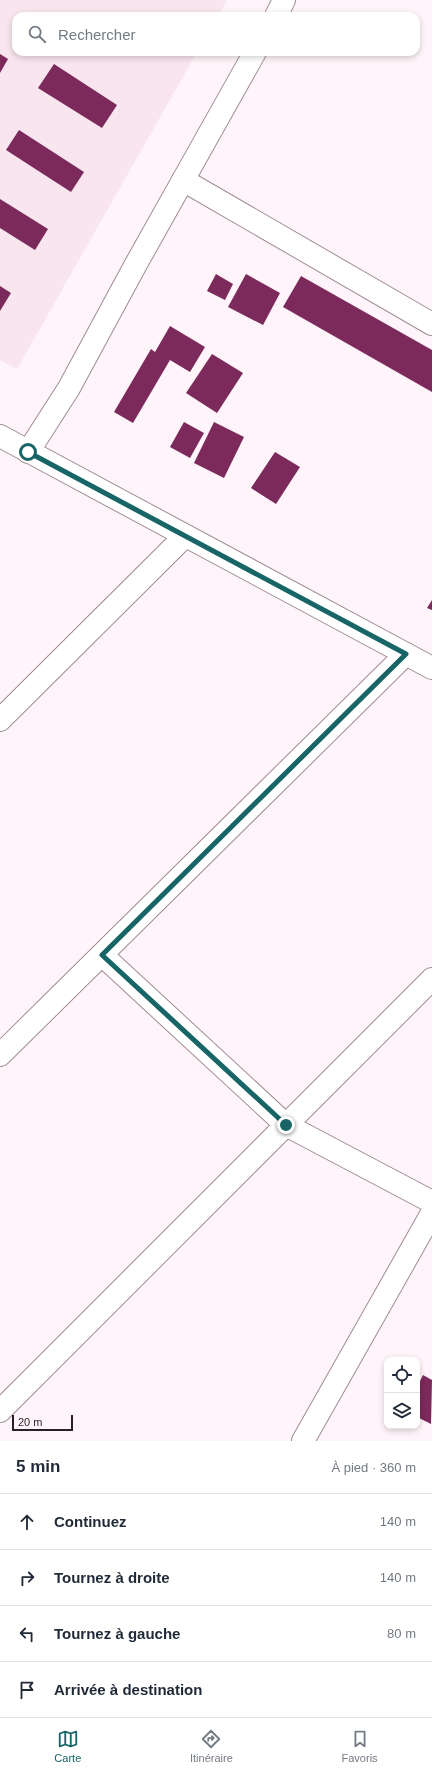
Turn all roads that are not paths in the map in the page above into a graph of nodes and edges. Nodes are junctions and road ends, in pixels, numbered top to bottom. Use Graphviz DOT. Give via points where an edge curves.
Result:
graph roads {
  1 [pos="284,0"];
  2 [pos="278,12"];
  3 [pos="253,56"];
  4 [pos="183,180"];
  5 [pos="432,324"];
  6 [pos="0,436"];
  7 [pos="28,452"];
  8 [pos="185,536"];
  9 [pos="406,654"];
  10 [pos="432,668"];
  11 [pos="0,720"];
  12 [pos="102,955"];
  13 [pos="432,979"];
  14 [pos="4,1042"];
  15 [pos="286,1125"];
  16 [pos="432,1202"];
  17 [pos="432,1213"];
  18 [pos="0,1410"];
  19 [pos="303,1441"];
  1 -- 2 [label="street"];
  3 -- 4 [label="street"];
  4 -- 5 [label="street"];
  4 -- 7 [label="street" via="69,388"];
  6 -- 7 [label="street"];
  7 -- 8 [label="street"];
  8 -- 9 [label="street"];
  8 -- 11 [label="street"];
  9 -- 10 [label="street"];
  9 -- 12 [label="street"];
  12 -- 14 [label="street"];
  12 -- 15 [label="street"];
  13 -- 15 [label="street"];
  15 -- 16 [label="street"];
  15 -- 18 [label="street"];
  17 -- 19 [label="street"];
}
